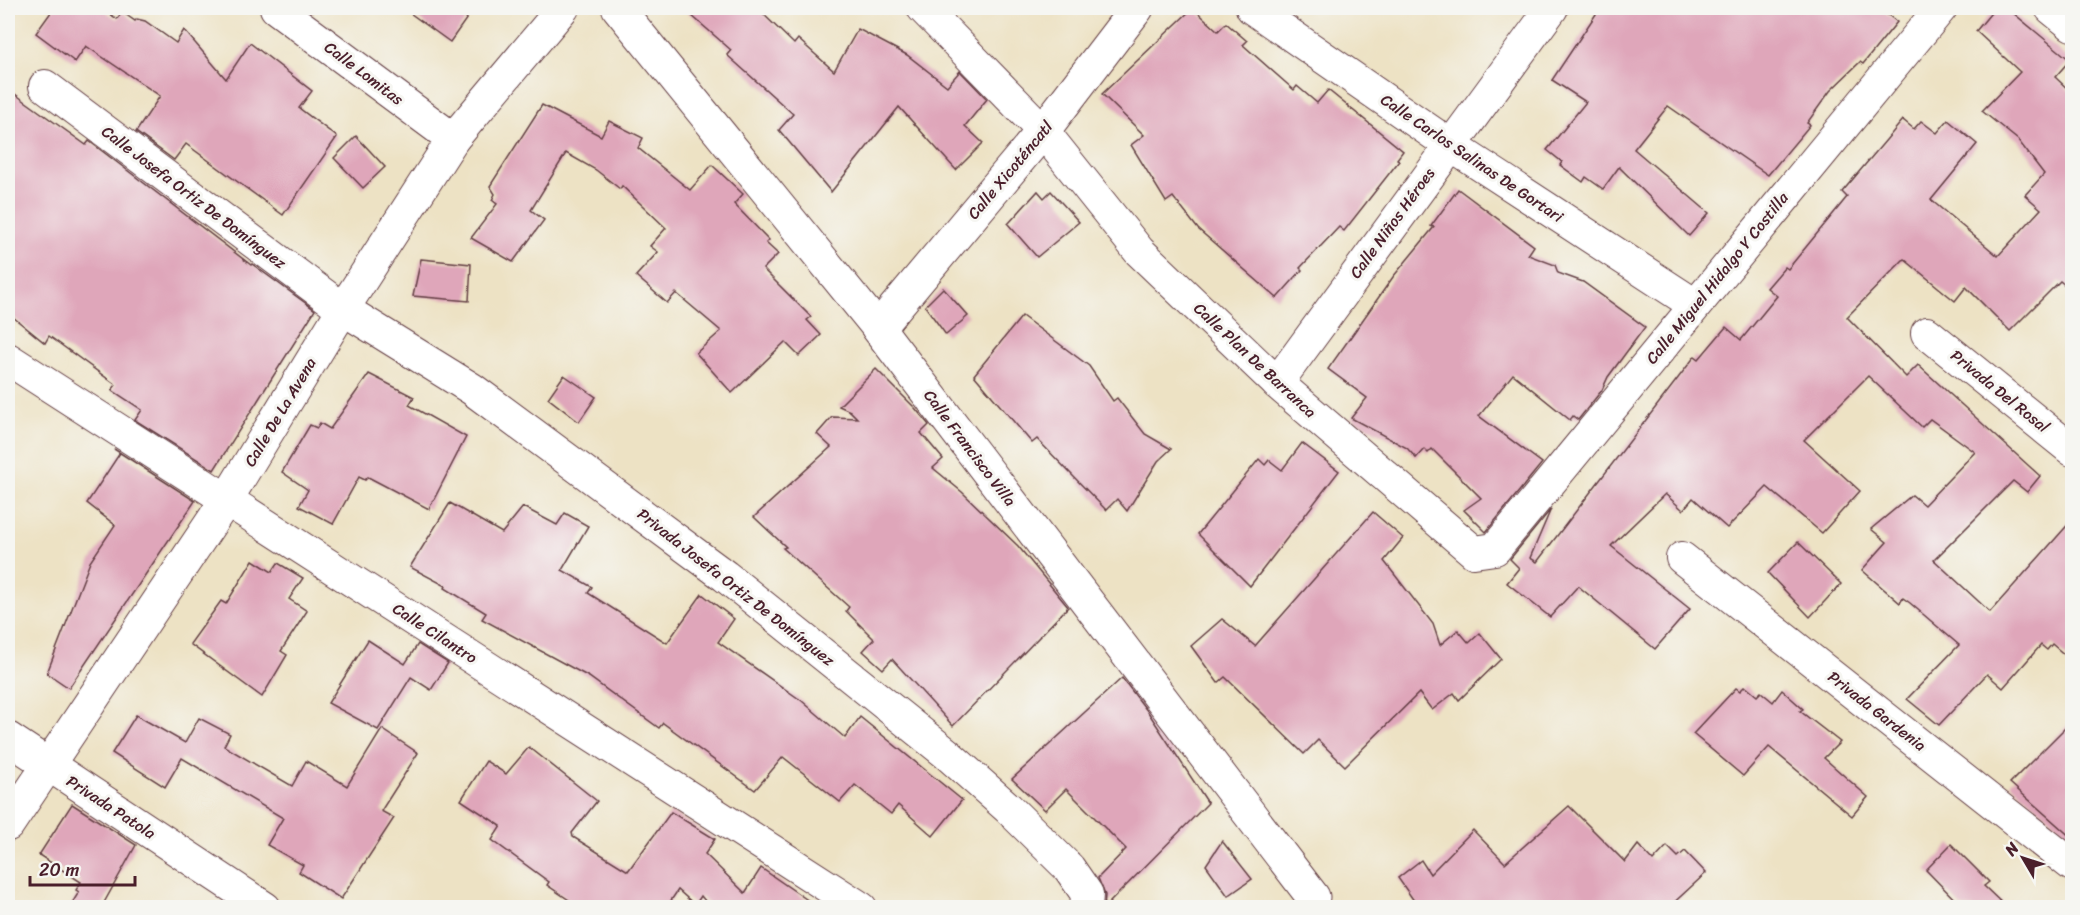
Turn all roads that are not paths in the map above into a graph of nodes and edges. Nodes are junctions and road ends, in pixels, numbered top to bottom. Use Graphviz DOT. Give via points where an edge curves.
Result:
graph roads {
  1 [pos="276,8"];
  2 [pos="563,8"];
  3 [pos="618,8"];
  4 [pos="923,8"];
  5 [pos="1137,8"];
  6 [pos="1252,8"];
  7 [pos="1552,8"];
  8 [pos="1941,8"];
  9 [pos="2051,8"];
  10 [pos="2073,25"];
  11 [pos="45,86"];
  12 [pos="1043,131"];
  13 [pos="453,139"];
  14 [pos="1450,144"];
  15 [pos="1695,305"];
  16 [pos="343,309"];
  17 [pos="878,328"];
  18 [pos="1927,333"];
  19 [pos="8,359"];
  20 [pos="1277,383"];
  21 [pos="2073,450"];
  22 [pos="227,499"];
  23 [pos="1495,549"];
  24 [pos="1682,558"];
  25 [pos="8,738"];
  26 [pos="48,766"];
  27 [pos="8,825"];
  28 [pos="2073,865"];
  29 [pos="1317,902"];
  30 [pos="265,908"];
  31 [pos="861,908"];
  32 [pos="1086,908"];
  1 -- 13 [label="street, Calle Lomitas"];
  2 -- 13 [label="street, Calle De La Avena"];
  3 -- 17 [label="street, Calle Francisco Villa"];
  4 -- 12 [label="street, Calle Plan De Barranca"];
  5 -- 12 [label="main road, Calle Xicoténcatl"];
  6 -- 14 [label="street, Calle Carlos Salinas De Gortari"];
  7 -- 14 [label="street, Calle Niños Héroes"];
  8 -- 15 [label="street, Calle Miguel Hidalgo Y Costilla"];
  9 -- 10 [label="street"];
  11 -- 16 [label="street, Calle Josefa Ortiz De Domínguez"];
  12 -- 17 [label="main road, Calle Xicoténcatl"];
  12 -- 20 [label="street, Calle Plan De Barranca" via="1139,251"];
  13 -- 16 [label="street, Calle De La Avena"];
  14 -- 15 [label="street, Calle Carlos Salinas De Gortari"];
  14 -- 20 [label="street, Calle Niños Héroes"];
  15 -- 23 [label="street, Calle Miguel Hidalgo Y Costilla"];
  16 -- 22 [label="street, Calle De La Avena"];
  16 -- 32 [label="street, Privada Josefa Ortiz De Domínguez" via="472,390 603,486 725,576 937,745 1069,868 1087,894"];
  17 -- 29 [label="main road, Calle Francisco Villa"];
  18 -- 21 [label="street, Privada Del Rosal"];
  19 -- 22 [label="street, Calle Cilantro"];
  20 -- 23 [label="street, Calle Plan De Barranca" via="1473,552"];
  22 -- 26 [label="street, Calle De La Avena"];
  22 -- 31 [label="street, Calle Cilantro"];
  24 -- 28 [label="street, Privada Gardenia"];
  25 -- 26 [label="street, Privada Patola"];
  26 -- 27 [label="street, Calle De La Avena"];
  26 -- 30 [label="street, Privada Patola"];
}
